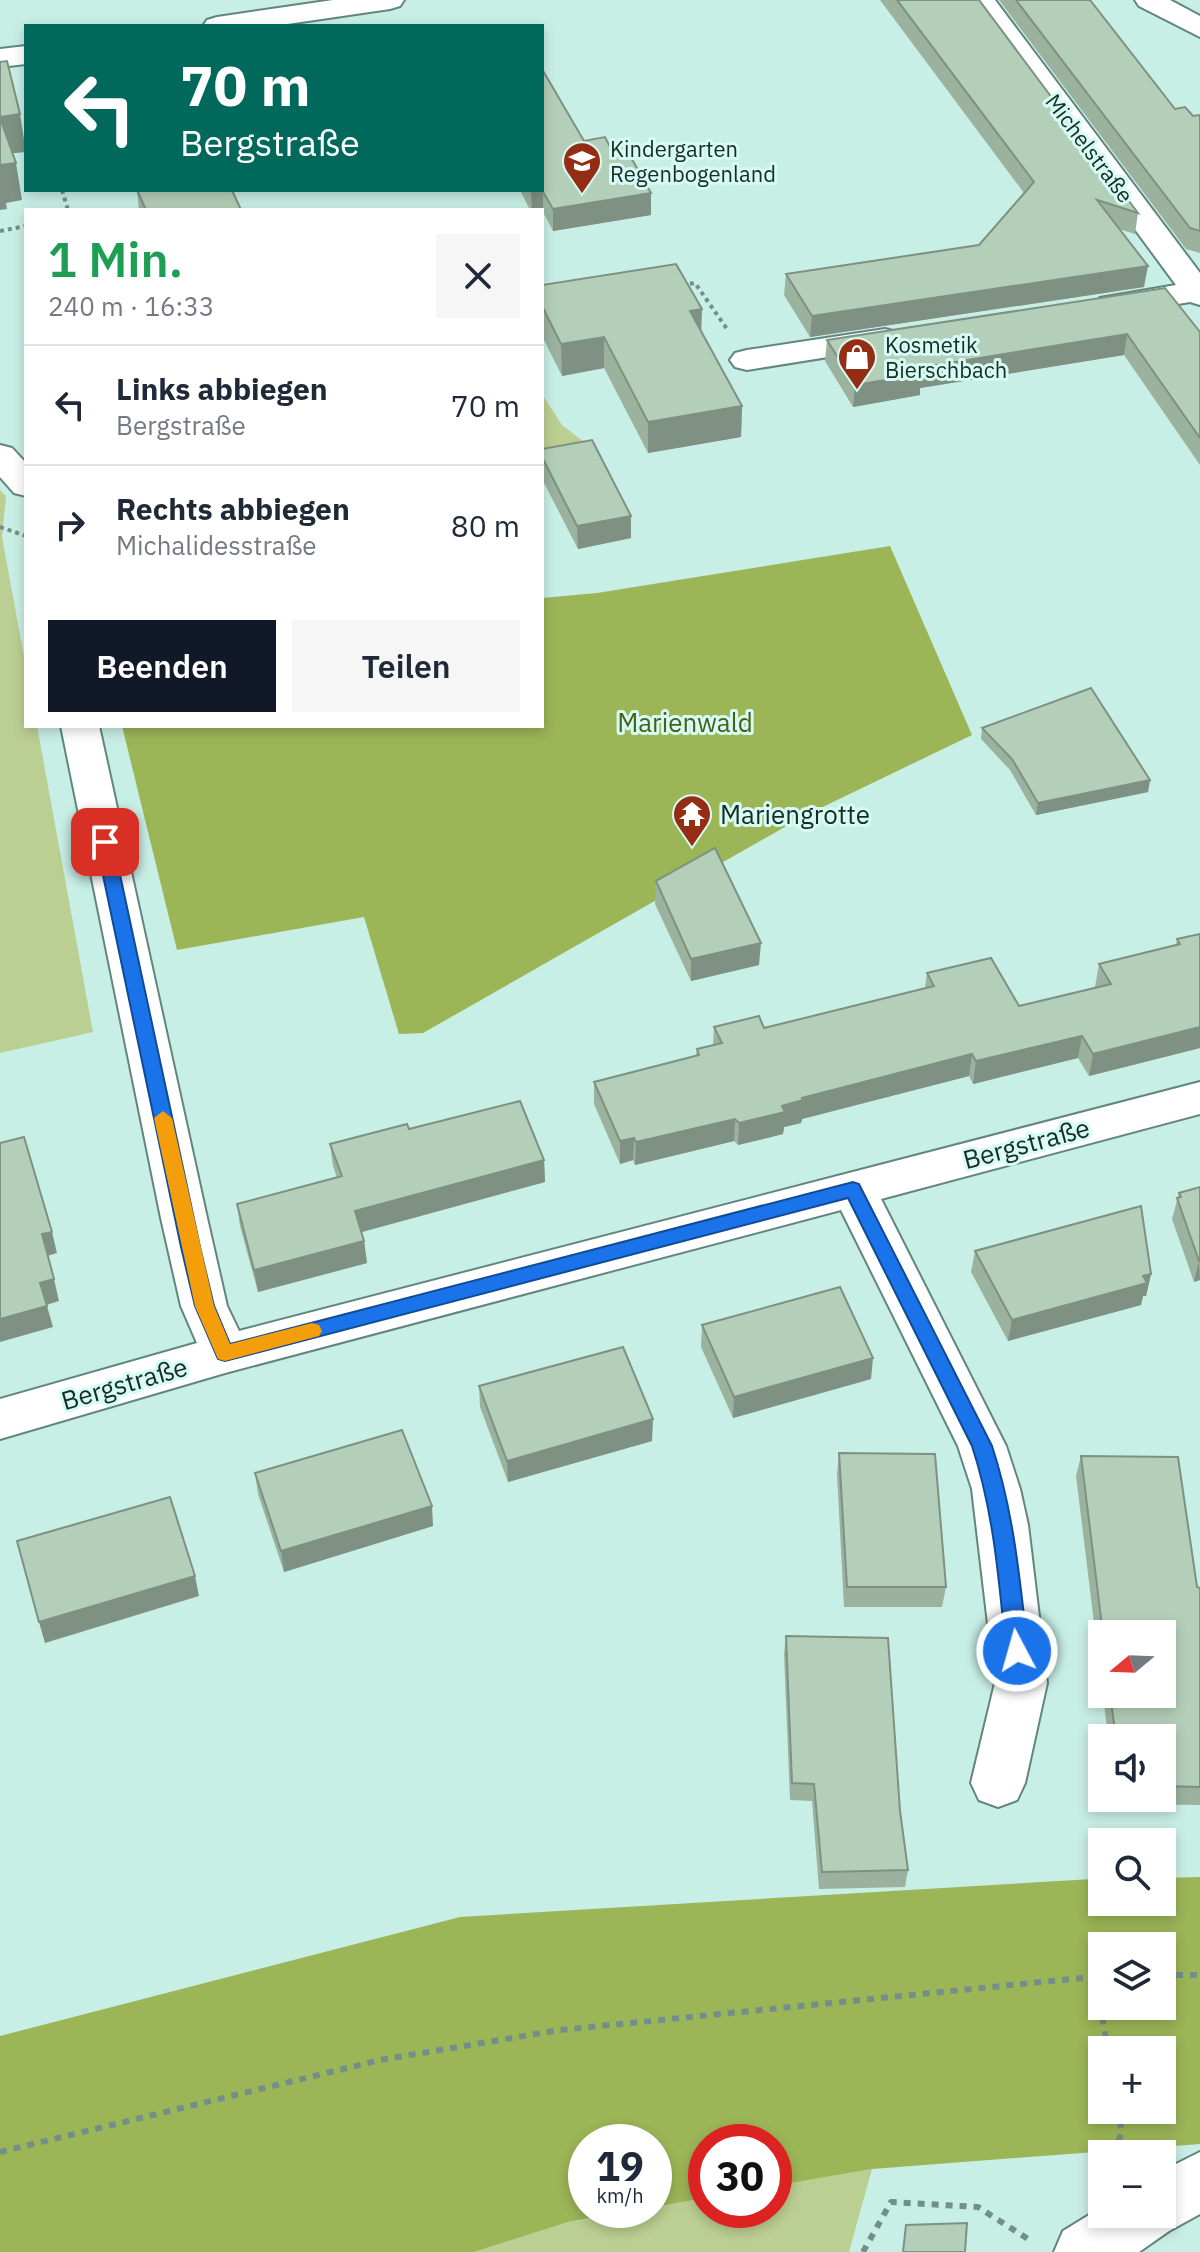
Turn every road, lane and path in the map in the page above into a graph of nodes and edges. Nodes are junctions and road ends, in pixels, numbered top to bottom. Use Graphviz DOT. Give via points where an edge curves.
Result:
graph roads {
  1 [pos="390,0"];
  2 [pos="980,0"];
  3 [pos="1149,0"];
  4 [pos="230,24"];
  5 [pos="1200,28"];
  6 [pos="24,55"];
  7 [pos="0,58"];
  8 [pos="24,226"];
  9 [pos="0,231"];
  10 [pos="680,285"];
  11 [pos="1199,293"];
  12 [pos="1087,309"];
  13 [pos="917,335"];
  14 [pos="747,360"];
  15 [pos="0,455"];
  16 [pos="24,483"];
  17 [pos="0,527"];
  18 [pos="24,535"];
  19 [pos="80,728"];
  20 [pos="1200,1098"];
  21 [pos="853,1189"];
  22 [pos="225,1354"];
  23 [pos="0,1419"];
  24 [pos="998,1783"];
  25 [pos="1176,1975"];
  26 [pos="1200,1975"];
  27 [pos="1088,1977"];
  28 [pos="0,2152"];
  29 [pos="1200,2181"];
  30 [pos="1176,2196"];
  31 [pos="1111,2228"];
  32 [pos="1061,2248"];
  33 [pos="863,2252"];
  1 -- 4 [label="street"];
  2 -- 11 [label="street, Michelstraße"];
  3 -- 5 [label="street"];
  6 -- 7 [label="street"];
  8 -- 9 [label="path"];
  10 -- 14 [label="path" via="695,283"];
  11 -- 12 [label="street"];
  13 -- 14 [label="street"];
  15 -- 16 [label="street"];
  17 -- 18 [label="path"];
  19 -- 22 [label="street" via="204,1306"];
  20 -- 21 [label="street, Bergstraße"];
  21 -- 22 [label="street, Bergstraße"];
  21 -- 24 [label="street" via="982,1446 996,1489 1021,1683"];
  22 -- 23 [label="street, Bergstraße"];
  25 -- 26 [label="path"];
  27 -- 28 [label="path" via="560,2030 380,2060"];
  29 -- 30 [label="street"];
  31 -- 32 [label="street"];
  32 -- 33 [label="path" via="978,2207 891,2202"];
}
